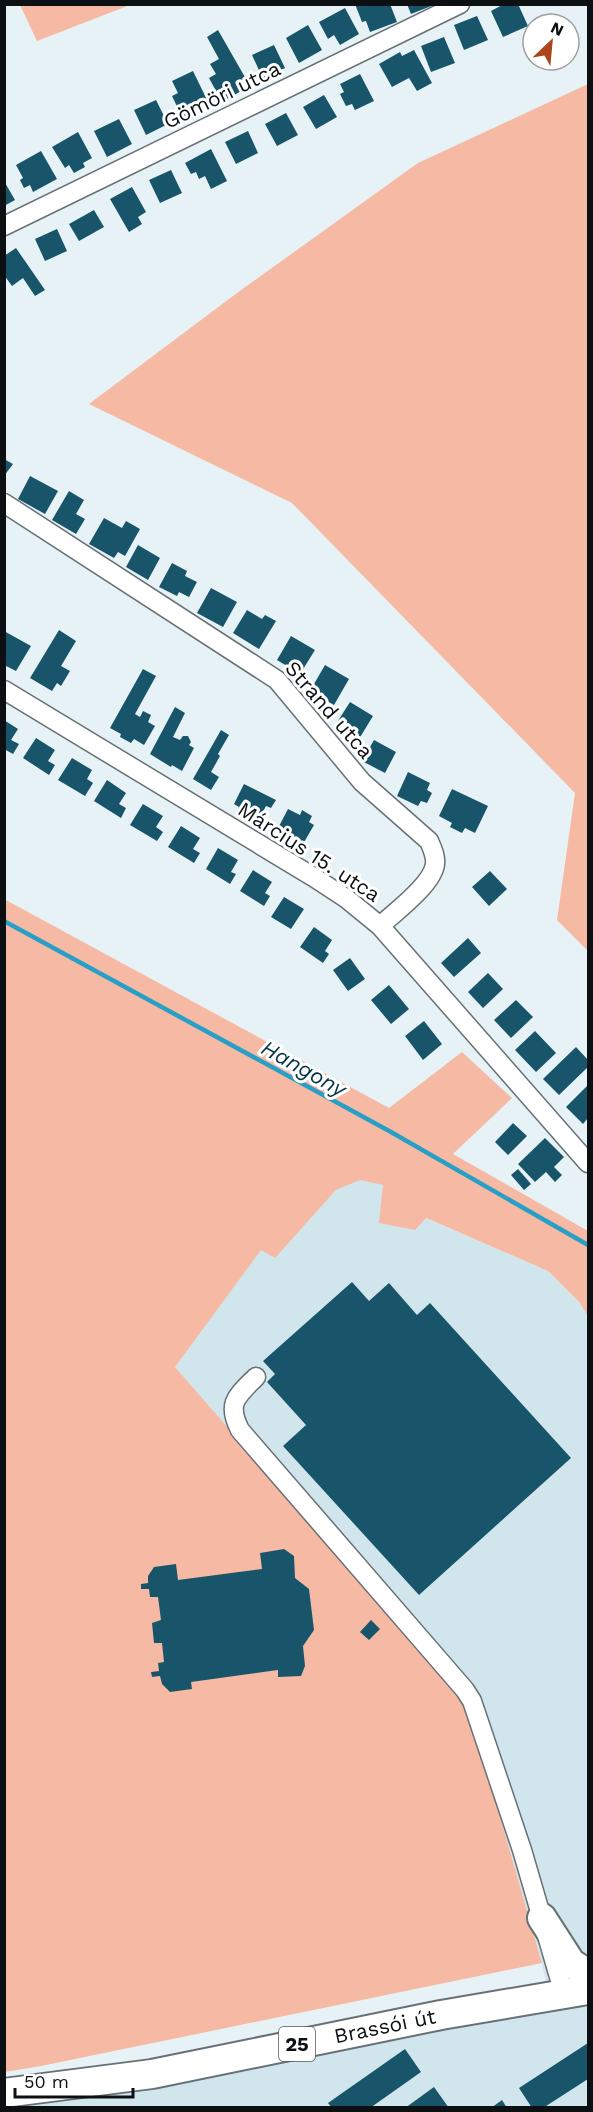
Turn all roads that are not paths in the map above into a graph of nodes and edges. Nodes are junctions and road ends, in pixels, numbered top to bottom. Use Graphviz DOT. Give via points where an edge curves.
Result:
graph roads {
  1 [pos="457,5"];
  2 [pos="4,226"];
  3 [pos="4,503"];
  4 [pos="4,690"];
  5 [pos="380,926"];
  6 [pos="588,1163"];
  7 [pos="256,1377"];
  8 [pos="542,1918"];
  9 [pos="588,1974"];
  10 [pos="576,1992"];
  11 [pos="4,2093"];
  1 -- 2 [label="street, Gömöri utca"];
  3 -- 5 [label="street, Strand utca" via="277,680 362,782 429,841 434,851 432,874"];
  4 -- 5 [label="street, Március 15. utca" via="315,878"];
  5 -- 6 [label="street, Március 15. utca"];
  7 -- 8 [label="street" via="234,1403 233,1414 240,1430 472,1701"];
  8 -- 9 [label="main road" via="571,1963"];
  8 -- 10 [label="street"];
  10 -- 11 [label="main road, Brassói út / 25" via="441,2015 152,2074"];
}
